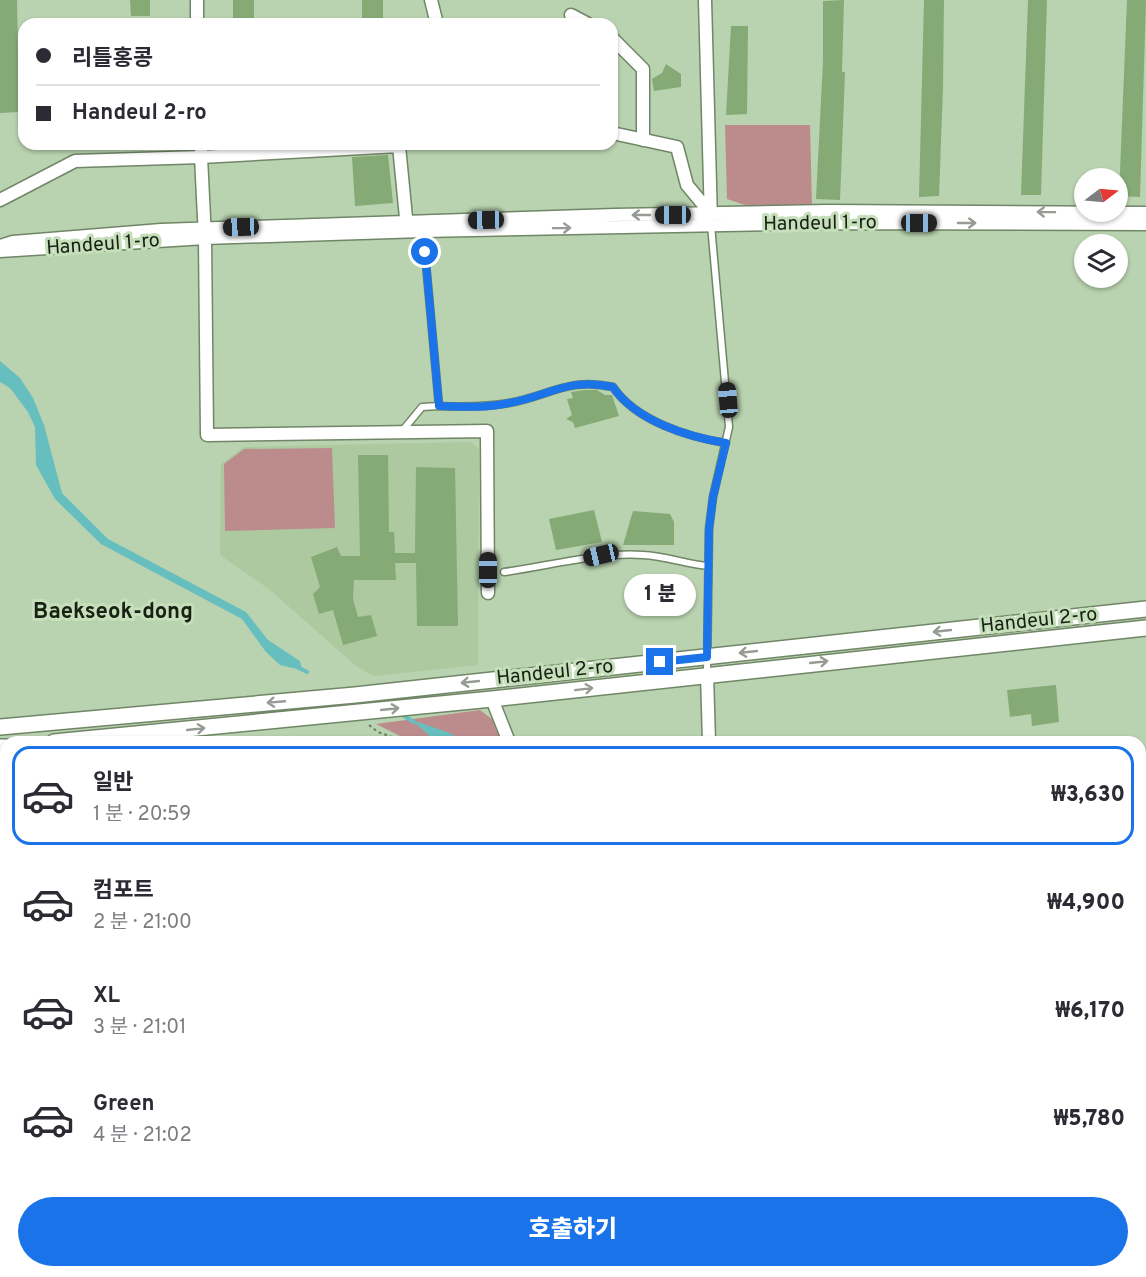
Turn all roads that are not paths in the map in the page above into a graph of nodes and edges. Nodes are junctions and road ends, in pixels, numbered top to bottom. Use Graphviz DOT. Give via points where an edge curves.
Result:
graph roads {
  1 [pos="196,0"];
  2 [pos="431,0"];
  3 [pos="705,0"];
  4 [pos="571,15"];
  5 [pos="197,18"];
  6 [pos="436,18"];
  7 [pos="577,18"];
  8 [pos="618,44"];
  9 [pos="618,134"];
  10 [pos="644,140"];
  11 [pos="201,150"];
  12 [pos="399,150"];
  13 [pos="0,200"];
  14 [pos="1146,213"];
  15 [pos="711,220"];
  16 [pos="1146,224"];
  17 [pos="407,226"];
  18 [pos="423,231"];
  19 [pos="205,233"];
  20 [pos="0,246"];
  21 [pos="0,251"];
  22 [pos="439,406"];
  23 [pos="403,430"];
  24 [pos="726,443"];
  25 [pos="708,566"];
  26 [pos="504,572"];
  27 [pos="488,593"];
  28 [pos="1146,609"];
  29 [pos="1146,628"];
  30 [pos="707,657"];
  31 [pos="707,674"];
  32 [pos="492,699"];
  33 [pos="0,728"];
  34 [pos="135,736"];
  35 [pos="507,736"];
  36 [pos="709,736"];
  1 -- 5 [label="street"];
  2 -- 6 [label="street"];
  3 -- 15 [label="street"];
  4 -- 7 [label="street"];
  8 -- 10 [label="street" via="643,69"];
  9 -- 10 [label="street"];
  10 -- 15 [label="street" via="677,147 687,185"];
  11 -- 13 [label="street" via="75,161"];
  11 -- 19 [label="street"];
  12 -- 17 [label="street"];
  14 -- 15 [label="street, Handeul 1-ro, one-way" via="828,211"];
  15 -- 16 [label="street, Handeul 1-ro, one-way"];
  15 -- 17 [label="street, Handeul 1-ro, one-way"];
  18 -- 15 [label="street, Handeul 1-ro, one-way"];
  15 -- 24 [label="lane" via="728,400"];
  17 -- 18 [label="street, Handeul 1-ro"];
  17 -- 19 [label="street, Handeul 1-ro"];
  18 -- 22 [label="lane"];
  19 -- 20 [label="street, Handeul 1-ro" via="13,242"];
  19 -- 21 [label="street, Handeul 1-ro"];
  19 -- 23 [label="street" via="207,435"];
  22 -- 23 [label="lane" via="422,407"];
  22 -- 24 [label="lane" via="466,408 511,403 551,389 593,382 613,387 631,405 696,438"];
  23 -- 27 [label="street" via="487,431"];
  24 -- 25 [label="lane" via="713,497"];
  25 -- 26 [label="lane" via="646,555 601,555"];
  25 -- 30 [label="lane"];
  28 -- 30 [label="street, Handeul 2-ro, one-way"];
  31 -- 29 [label="street, Handeul 2-ro, one-way"];
  30 -- 31 [label="lane"];
  30 -- 33 [label="street, Handeul 2-ro, one-way"];
  32 -- 31 [label="street, Handeul 2-ro, one-way"];
  31 -- 36 [label="street"];
  34 -- 32 [label="street, Handeul 2-ro, one-way"];
  32 -- 35 [label="street"];
}
